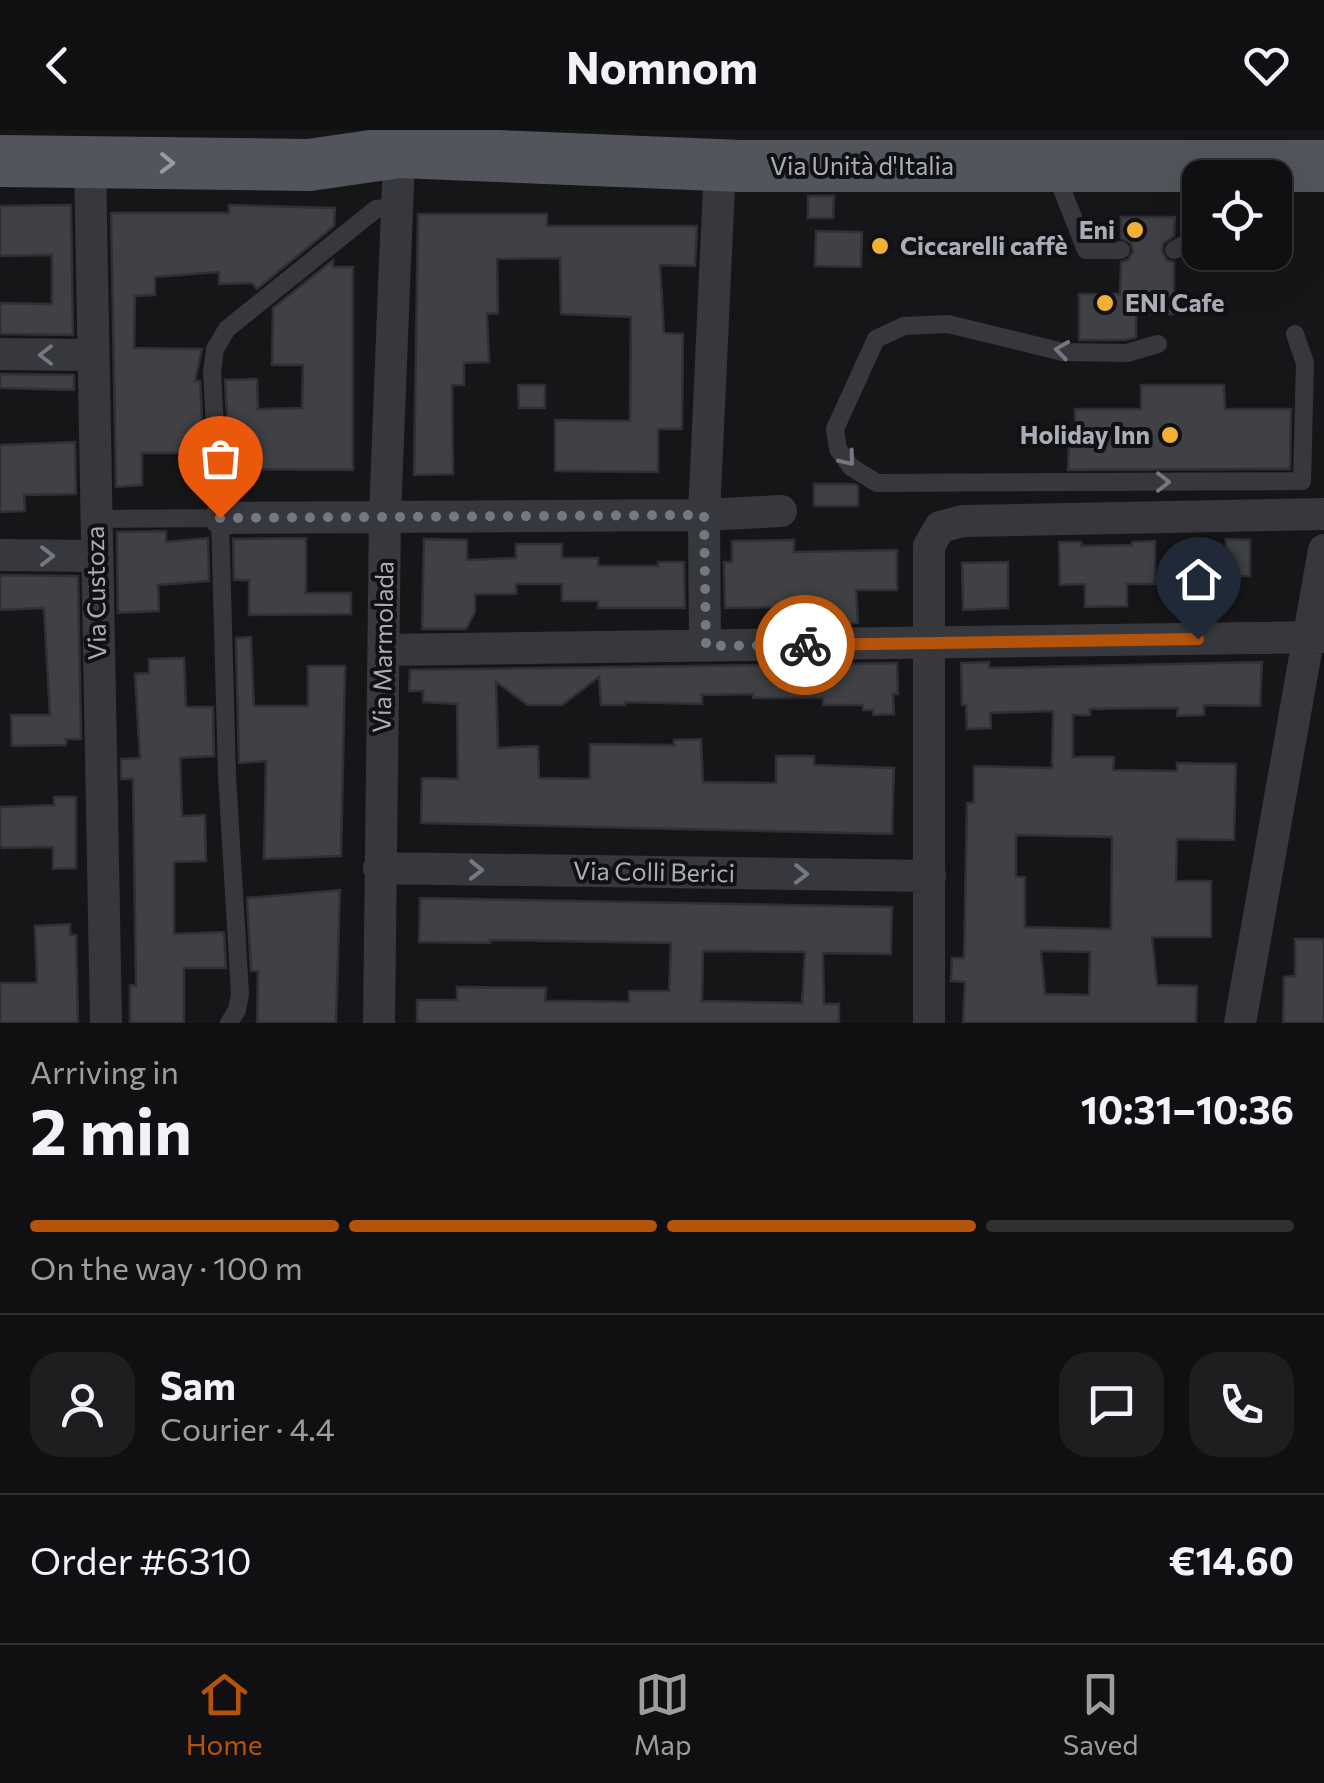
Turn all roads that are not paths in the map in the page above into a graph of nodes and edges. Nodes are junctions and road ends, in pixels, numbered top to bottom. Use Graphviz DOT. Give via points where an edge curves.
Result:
graph roads {
  1 [pos="305,130"];
  2 [pos="397,137"];
  3 [pos="734,155"];
  4 [pos="1202,160"];
  5 [pos="0,161"];
  6 [pos="90,162"];
  7 [pos="1052,166"];
  8 [pos="1324,166"];
  9 [pos="1292,169"];
  10 [pos="395,208"];
  11 [pos="1182,246"];
  12 [pos="1121,250"];
  13 [pos="1174,250"];
  14 [pos="1294,334"];
  15 [pos="1158,344"];
  16 [pos="0,354"];
  17 [pos="93,355"];
  18 [pos="782,511"];
  19 [pos="1324,514"];
  20 [pos="385,515"];
  21 [pos="704,515"];
  22 [pos="220,518"];
  23 [pos="94,519"];
  24 [pos="1324,550"];
  25 [pos="0,556"];
  26 [pos="95,556"];
  27 [pos="1316,637"];
  28 [pos="929,643"];
  29 [pos="706,646"];
  30 [pos="384,650"];
  31 [pos="378,868"];
  32 [pos="930,876"];
  33 [pos="106,1023"];
  34 [pos="229,1023"];
  35 [pos="378,1023"];
  36 [pos="930,1023"];
  37 [pos="1240,1023"];
  1 -- 2 [label="main road, Via Unità d'Italia"];
  2 -- 3 [label="main road, Via Unità d'Italia"];
  6 -- 2 [label="main road, Via Unità d'Italia, one-way" via="309,164"];
  2 -- 10 [label="street, Via Marmolada"];
  3 -- 7 [label="main road, Via Unità d'Italia" via="950,150"];
  3 -- 21 [label="street"];
  4 -- 7 [label="main road, Via Unità d'Italia" via="1162,151"];
  5 -- 6 [label="main road, Via Unità d'Italia"];
  6 -- 17 [label="street, Via Custoza"];
  7 -- 12 [label="lane" via="1086,250"];
  8 -- 9 [label="main road, Via Unità d'Italia"];
  10 -- 20 [label="street, Via Marmolada"];
  10 -- 22 [label="lane" via="376,209 228,329 215,349"];
  11 -- 13 [label="lane"];
  15 -- 14 [label="lane, one-way" via="1127,353 1063,352 948,324 904,326 876,339 835,429 838,449 851,467 877,483 1302,481 1304,363"];
  17 -- 16 [label="street, one-way"];
  17 -- 23 [label="street, Via Custoza"];
  18 -- 21 [label="street"];
  19 -- 28 [label="street" via="963,520 940,528 929,546"];
  20 -- 21 [label="street"];
  20 -- 22 [label="street"];
  20 -- 30 [label="street, Via Marmolada"];
  21 -- 29 [label="street"];
  22 -- 23 [label="lane"];
  22 -- 34 [label="lane" via="240,994"];
  23 -- 26 [label="street, Via Custoza"];
  24 -- 27 [label="street"];
  25 -- 26 [label="street, one-way"];
  26 -- 33 [label="street, Via Custoza"];
  27 -- 28 [label="street"];
  27 -- 37 [label="street"];
  28 -- 29 [label="street"];
  28 -- 32 [label="street"];
  29 -- 30 [label="street"];
  30 -- 31 [label="street, Via Marmolada"];
  31 -- 32 [label="street, Via Colli Berici, one-way"];
  31 -- 35 [label="street, Via Marmolada"];
  32 -- 36 [label="street"];
}
